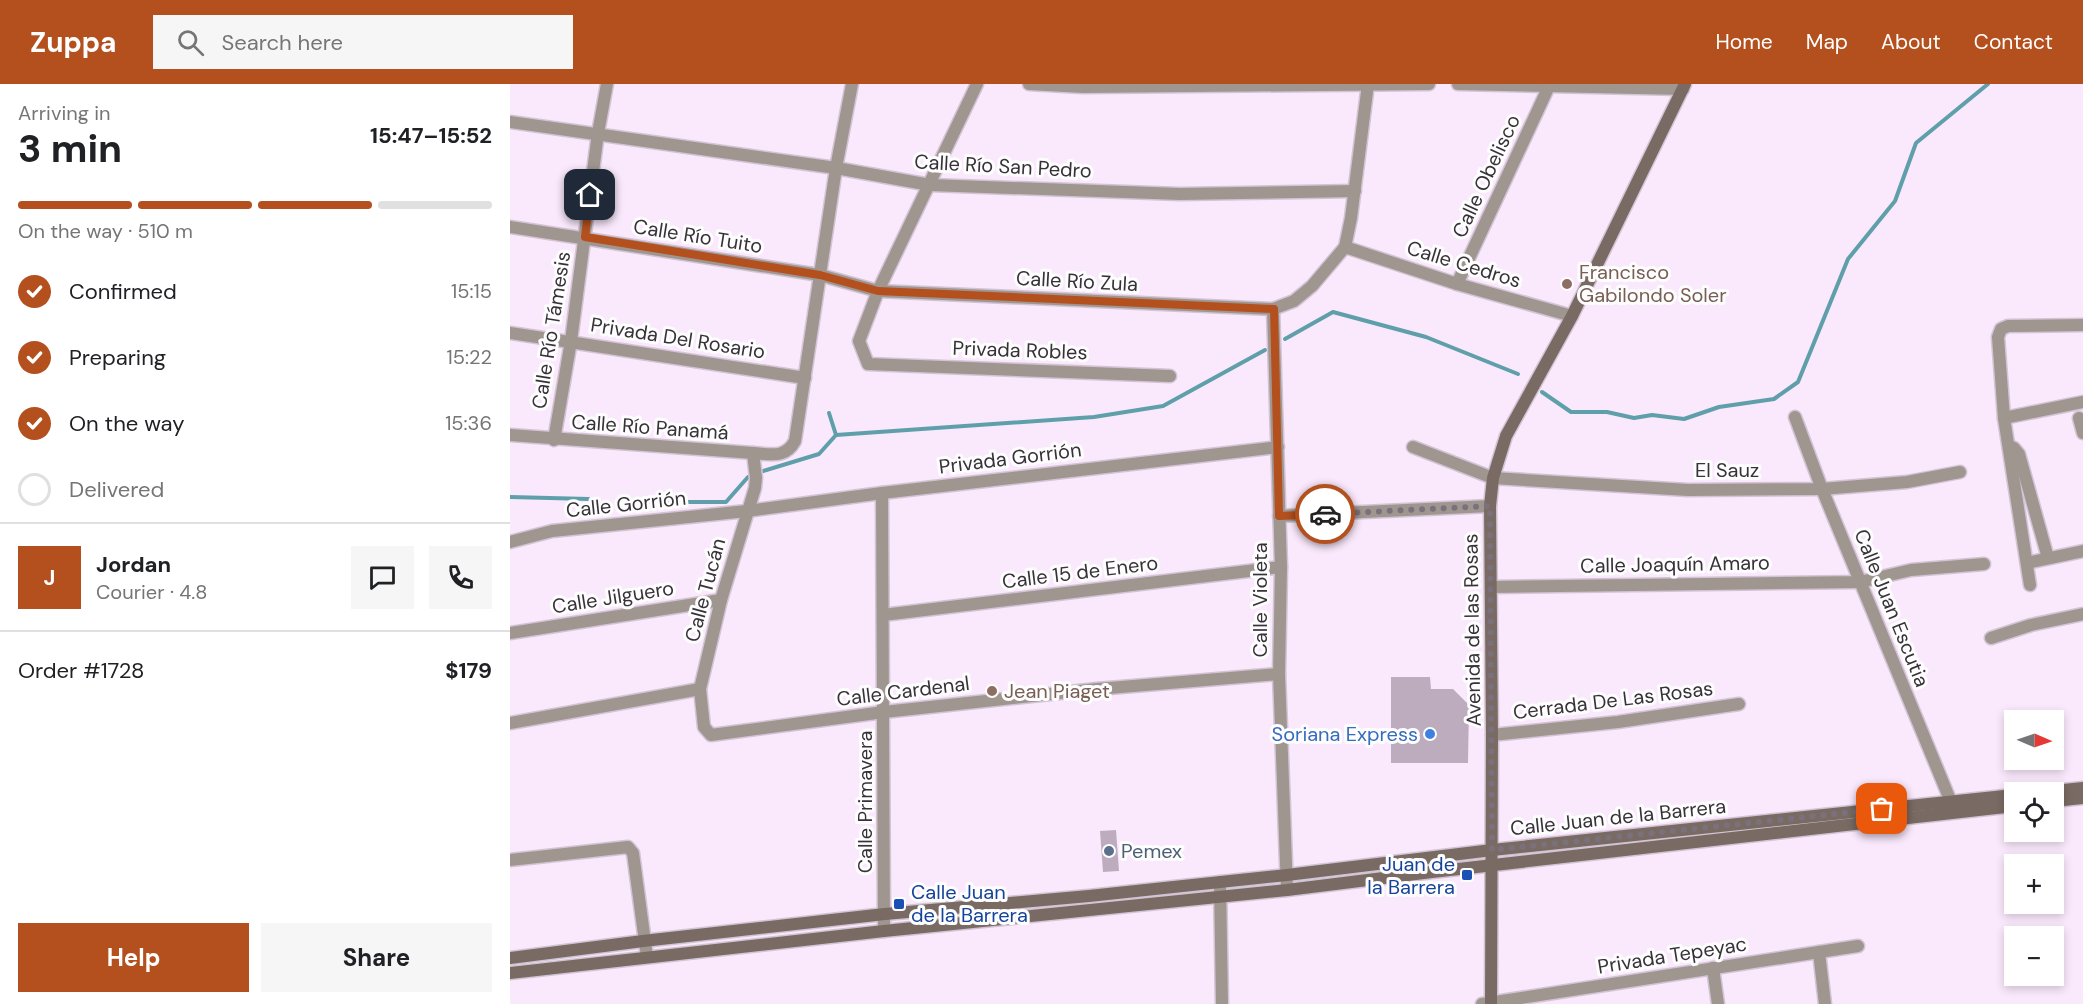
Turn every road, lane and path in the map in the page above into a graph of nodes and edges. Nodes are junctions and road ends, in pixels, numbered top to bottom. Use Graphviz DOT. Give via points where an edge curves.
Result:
graph roads {
  1 [pos="607,84"];
  2 [pos="852,84"];
  3 [pos="976,84"];
  4 [pos="1029,84"];
  5 [pos="1429,84"];
  6 [pos="1458,84"];
  7 [pos="1368,85"];
  8 [pos="1549,85"];
  9 [pos="1684,86"];
  10 [pos="510,122"];
  11 [pos="598,133"];
  12 [pos="836,168"];
  13 [pos="930,185"];
  14 [pos="1355,191"];
  15 [pos="510,227"];
  16 [pos="585,237"];
  17 [pos="1345,247"];
  18 [pos="820,275"];
  19 [pos="1457,284"];
  20 [pos="878,291"];
  21 [pos="1274,309"];
  22 [pos="1572,316"];
  23 [pos="2083,326"];
  24 [pos="510,333"];
  25 [pos="571,341"];
  26 [pos="1170,376"];
  27 [pos="805,378"];
  28 [pos="2083,402"];
  29 [pos="1795,417"];
  30 [pos="2004,418"];
  31 [pos="2079,418"];
  32 [pos="2083,433"];
  33 [pos="510,435"];
  34 [pos="554,440"];
  35 [pos="2009,446"];
  36 [pos="1278,447"];
  37 [pos="1413,447"];
  38 [pos="753,453"];
  39 [pos="1960,472"];
  40 [pos="1492,478"];
  41 [pos="1822,489"];
  42 [pos="882,493"];
  43 [pos="1490,506"];
  44 [pos="747,511"];
  45 [pos="1279,516"];
  46 [pos="510,542"];
  47 [pos="2083,551"];
  48 [pos="2048,558"];
  49 [pos="2027,563"];
  50 [pos="1984,564"];
  51 [pos="1281,567"];
  52 [pos="1860,582"];
  53 [pos="2030,585"];
  54 [pos="1491,587"];
  55 [pos="721,600"];
  56 [pos="2083,614"];
  57 [pos="883,615"];
  58 [pos="510,633"];
  59 [pos="1990,638"];
  60 [pos="1280,674"];
  61 [pos="700,689"];
  62 [pos="1739,704"];
  63 [pos="884,712"];
  64 [pos="510,723"];
  65 [pos="711,735"];
  66 [pos="1492,735"];
  67 [pos="2083,788"];
  68 [pos="2064,790"];
  69 [pos="2004,797"];
  70 [pos="2083,798"];
  71 [pos="2064,800"];
  72 [pos="2004,806"];
  73 [pos="1952,808"];
  74 [pos="1492,850"];
  75 [pos="510,860"];
  76 [pos="1493,865"];
  77 [pos="1287,875"];
  78 [pos="1220,882"];
  79 [pos="1287,890"];
  80 [pos="1116,893"];
  81 [pos="1221,896"];
  82 [pos="1116,907"];
  83 [pos="885,914"];
  84 [pos="885,931"];
  85 [pos="644,941"];
  86 [pos="1858,946"];
  87 [pos="1819,952"];
  88 [pos="646,957"];
  89 [pos="510,958"];
  90 [pos="1713,968"];
  91 [pos="510,973"];
  92 [pos="1222,1004"];
  93 [pos="1488,1004"];
  94 [pos="1718,1004"];
  95 [pos="1825,1004"];
  1 -- 11 [label="street, Calle Río Támesis"];
  2 -- 12 [label="street"];
  3 -- 13 [label="street"];
  4 -- 7 [label="street"];
  5 -- 7 [label="street"];
  6 -- 8 [label="street"];
  7 -- 14 [label="street"];
  8 -- 9 [label="street"];
  8 -- 19 [label="street, Calle Obelisco"];
  9 -- 22 [label="main road, Avenida de las Rosas"];
  10 -- 11 [label="street, Calle Río San Pedro"];
  11 -- 12 [label="street, Calle Río San Pedro"];
  11 -- 16 [label="street, Calle Río Támesis"];
  12 -- 13 [label="street, Calle Río San Pedro"];
  12 -- 18 [label="street"];
  13 -- 14 [label="street, Calle Río San Pedro" via="1180,194"];
  13 -- 20 [label="street"];
  14 -- 17 [label="street"];
  15 -- 16 [label="street, Calle Río Tuito"];
  16 -- 18 [label="street, Calle Río Tuito"];
  16 -- 25 [label="street, Calle Río Támesis"];
  17 -- 19 [label="street, Calle Cedros"];
  17 -- 21 [label="street" via="1312,286 1294,301"];
  18 -- 20 [label="street, Calle Río Tuito"];
  18 -- 27 [label="street"];
  19 -- 22 [label="street, Calle Cedros"];
  20 -- 21 [label="street, Calle Río Zula"];
  20 -- 26 [label="street, Privada Robles" via="859,341 868,364"];
  21 -- 36 [label="street, Calle Violeta"];
  22 -- 40 [label="main road, Avenida de las Rosas" via="1506,436"];
  23 -- 30 [label="street" via="2001,329 1998,337"];
  24 -- 25 [label="street, Privada Del Rosario"];
  25 -- 27 [label="street, Privada Del Rosario"];
  25 -- 34 [label="street, Calle Río Támesis"];
  27 -- 38 [label="street, Calle Río Panamá" via="795,441 788,452"];
  28 -- 30 [label="street"];
  29 -- 41 [label="street, Calle Juan Escutia"];
  30 -- 35 [label="street"];
  31 -- 32 [label="street"];
  33 -- 34 [label="street, Calle Río Panamá"];
  34 -- 38 [label="street, Calle Río Panamá"];
  35 -- 48 [label="street" via="2019,454"];
  35 -- 49 [label="street"];
  36 -- 42 [label="street, Privada Gorrión"];
  36 -- 45 [label="street, Calle Violeta"];
  37 -- 40 [label="street, El Sauz"];
  38 -- 44 [label="street, Calle Tucán" via="755,488"];
  39 -- 41 [label="street, El Sauz" via="1907,482"];
  40 -- 41 [label="street, El Sauz" via="1688,490"];
  40 -- 43 [label="main road, Avenida de las Rosas"];
  41 -- 52 [label="street, Calle Juan Escutia"];
  42 -- 44 [label="street, Privada Gorrión"];
  42 -- 57 [label="street, Calle Primavera"];
  43 -- 45 [label="street"];
  43 -- 54 [label="main road, Avenida de las Rosas"];
  44 -- 46 [label="street, Calle Gorrión" via="552,531"];
  44 -- 55 [label="street, Calle Tucán"];
  45 -- 51 [label="street, Calle Violeta"];
  47 -- 48 [label="street"];
  48 -- 49 [label="street"];
  49 -- 53 [label="street"];
  50 -- 52 [label="street, Calle Joaquín Amaro" via="1911,570"];
  51 -- 57 [label="street, Calle 15 de Enero"];
  51 -- 60 [label="street, Calle Violeta"];
  52 -- 54 [label="street, Calle Joaquín Amaro"];
  52 -- 73 [label="street, Calle Juan Escutia"];
  54 -- 66 [label="main road, Avenida de las Rosas"];
  55 -- 58 [label="street, Calle Jilguero"];
  55 -- 61 [label="street, Calle Tucán"];
  56 -- 59 [label="street"];
  57 -- 63 [label="street, Calle Primavera"];
  60 -- 63 [label="street, Calle Cardenal"];
  60 -- 77 [label="street, Calle Violeta"];
  61 -- 64 [label="street"];
  61 -- 65 [label="street, Calle Tucán" via="704,727"];
  62 -- 66 [label="street, Cerrada De Las Rosas"];
  63 -- 65 [label="street, Calle Cardenal"];
  63 -- 83 [label="street, Calle Primavera"];
  66 -- 74 [label="main road, Avenida de las Rosas"];
  67 -- 68 [label="main road"];
  69 -- 73 [label="main road, Calle Juan de la Barrera"];
  70 -- 71 [label="main road"];
  72 -- 73 [label="main road, Calle Juan de la Barrera"];
  73 -- 74 [label="main road, Calle Juan de la Barrera"];
  73 -- 76 [label="main road, Calle Juan de la Barrera"];
  74 -- 76 [label="main road, Avenida de las Rosas"];
  74 -- 77 [label="main road, Calle Juan de la Barrera"];
  75 -- 85 [label="street" via="628,847 633,853"];
  76 -- 79 [label="main road, Calle Juan de la Barrera"];
  76 -- 93 [label="main road, Avenida de las Rosas"];
  77 -- 78 [label="main road, Calle Juan de la Barrera"];
  77 -- 79 [label="street, Calle Violeta"];
  78 -- 80 [label="main road, Calle Juan de la Barrera"];
  78 -- 81 [label="street"];
  79 -- 81 [label="main road, Calle Juan de la Barrera"];
  80 -- 82 [label="main road"];
  80 -- 83 [label="main road, Calle Juan de la Barrera"];
  81 -- 82 [label="main road, Calle Juan de la Barrera"];
  81 -- 92 [label="street"];
  82 -- 84 [label="main road, Calle Juan de la Barrera"];
  83 -- 84 [label="street, Calle Primavera"];
  83 -- 85 [label="main road, Calle Juan de la Barrera"];
  84 -- 88 [label="main road, Calle Juan de la Barrera"];
  85 -- 88 [label="street"];
  85 -- 89 [label="main road, Calle Juan de la Barrera"];
  86 -- 87 [label="street, Privada Tepeyac"];
  87 -- 90 [label="street, Privada Tepeyac"];
  87 -- 95 [label="street"];
  88 -- 91 [label="main road, Calle Juan de la Barrera"];
  90 -- 93 [label="street, Privada Tepeyac"];
  90 -- 94 [label="street"];
}
